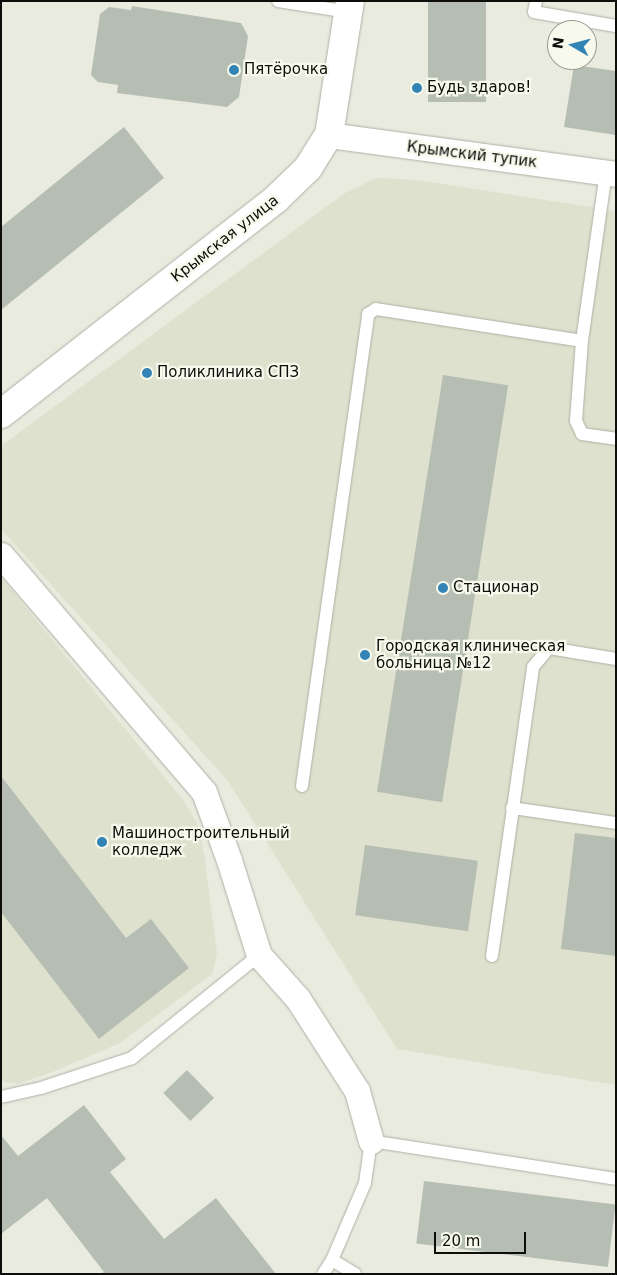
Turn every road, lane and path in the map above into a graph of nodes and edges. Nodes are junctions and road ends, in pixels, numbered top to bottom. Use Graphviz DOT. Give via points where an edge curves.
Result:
graph roads {
  1 [pos="278,1"];
  2 [pos="536,1"];
  3 [pos="349,7"];
  4 [pos="616,26"];
  5 [pos="329,135"];
  6 [pos="611,173"];
  7 [pos="582,341"];
  8 [pos="1,414"];
  9 [pos="616,439"];
  10 [pos="1,555"];
  11 [pos="616,659"];
  12 [pos="302,786"];
  13 [pos="512,808"];
  14 [pos="616,823"];
  15 [pos="259,956"];
  16 [pos="492,956"];
  17 [pos="1,1097"];
  18 [pos="371,1141"];
  19 [pos="616,1179"];
  20 [pos="332,1260"];
  21 [pos="323,1274"];
  22 [pos="355,1274"];
  1 -- 3 [label="lane"];
  2 -- 4 [label="lane" via="534,12"];
  3 -- 5 [label="main road, Крымская улица"];
  5 -- 6 [label="street, Крымский тупик"];
  5 -- 8 [label="main road, Крымская улица" via="308,168 276,198"];
  6 -- 7 [label="lane"];
  7 -- 9 [label="lane" via="576,421 582,434"];
  7 -- 12 [label="lane" via="376,309 368,314"];
  10 -- 15 [label="street" via="204,792"];
  11 -- 13 [label="lane" via="549,648 533,667"];
  13 -- 14 [label="lane"];
  13 -- 16 [label="lane"];
  15 -- 17 [label="lane" via="132,1058 41,1088"];
  15 -- 18 [label="street" via="298,999 357,1090"];
  18 -- 19 [label="lane"];
  18 -- 20 [label="lane" via="365,1183"];
  20 -- 21 [label="lane"];
  20 -- 22 [label="lane"];
}
